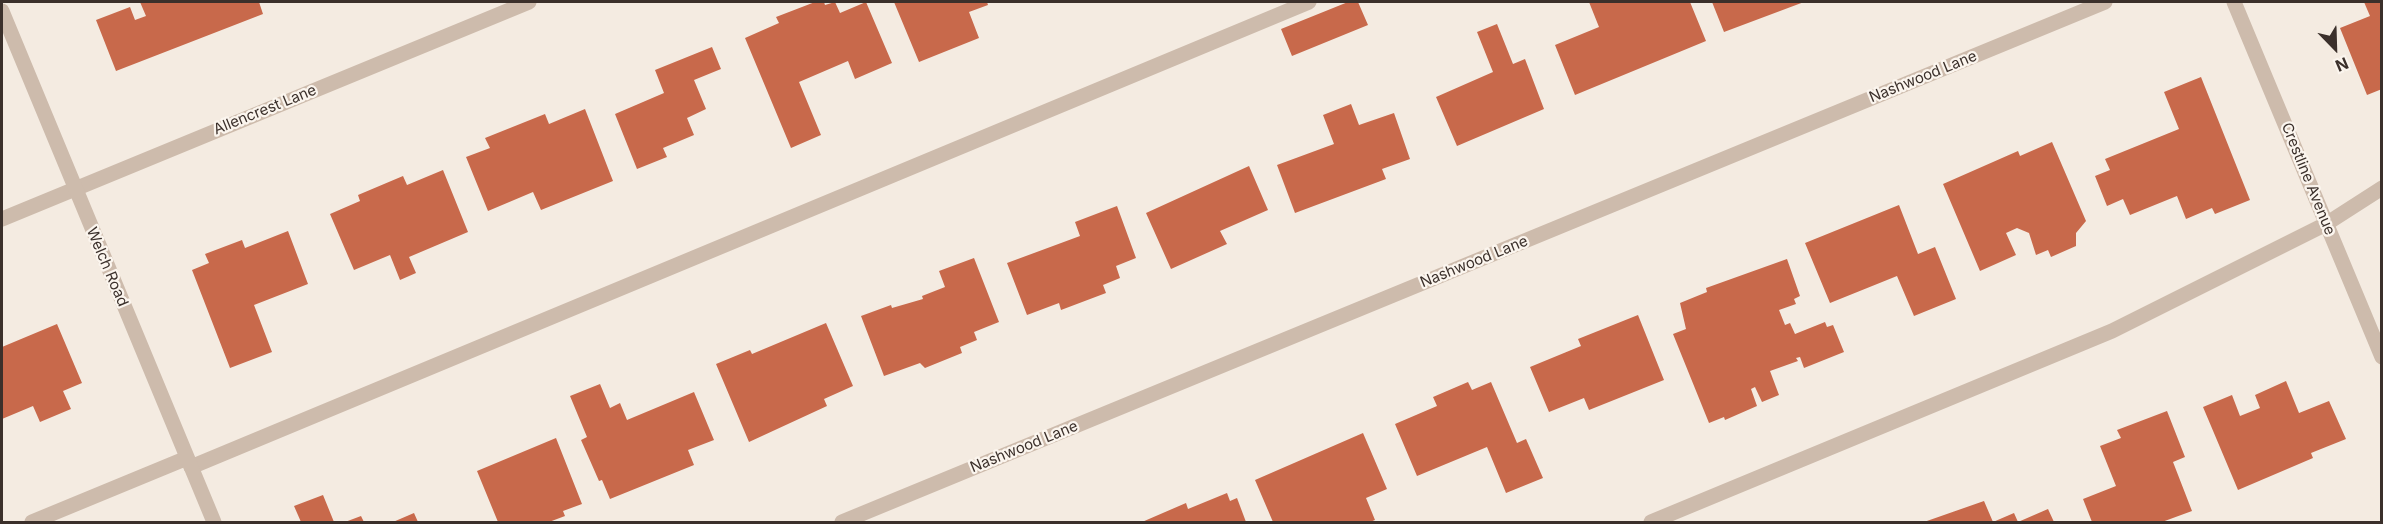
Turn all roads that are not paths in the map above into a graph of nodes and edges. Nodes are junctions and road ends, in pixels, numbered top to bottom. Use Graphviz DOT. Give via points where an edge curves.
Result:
graph roads {
  1 [pos="529,2"];
  2 [pos="1309,2"];
  3 [pos="2105,2"];
  4 [pos="2234,2"];
  5 [pos="2,10"];
  6 [pos="2382,188"];
  7 [pos="75,189"];
  8 [pos="2,219"];
  9 [pos="2326,224"];
  10 [pos="2382,357"];
  11 [pos="189,462"];
  12 [pos="32,522"];
  13 [pos="214,522"];
  14 [pos="842,522"];
  15 [pos="1651,522"];
  1 -- 7 [label="street, Allencrest Lane"];
  2 -- 11 [label="street"];
  3 -- 14 [label="street, Nashwood Lane"];
  4 -- 9 [label="street, Crestline Avenue"];
  5 -- 7 [label="street, Welch Road"];
  6 -- 9 [label="street"];
  7 -- 8 [label="street, Allencrest Lane"];
  7 -- 11 [label="street, Welch Road"];
  9 -- 10 [label="street, Crestline Avenue"];
  9 -- 15 [label="street" via="2112,331"];
  11 -- 12 [label="street"];
  11 -- 13 [label="street, Welch Road"];
}
